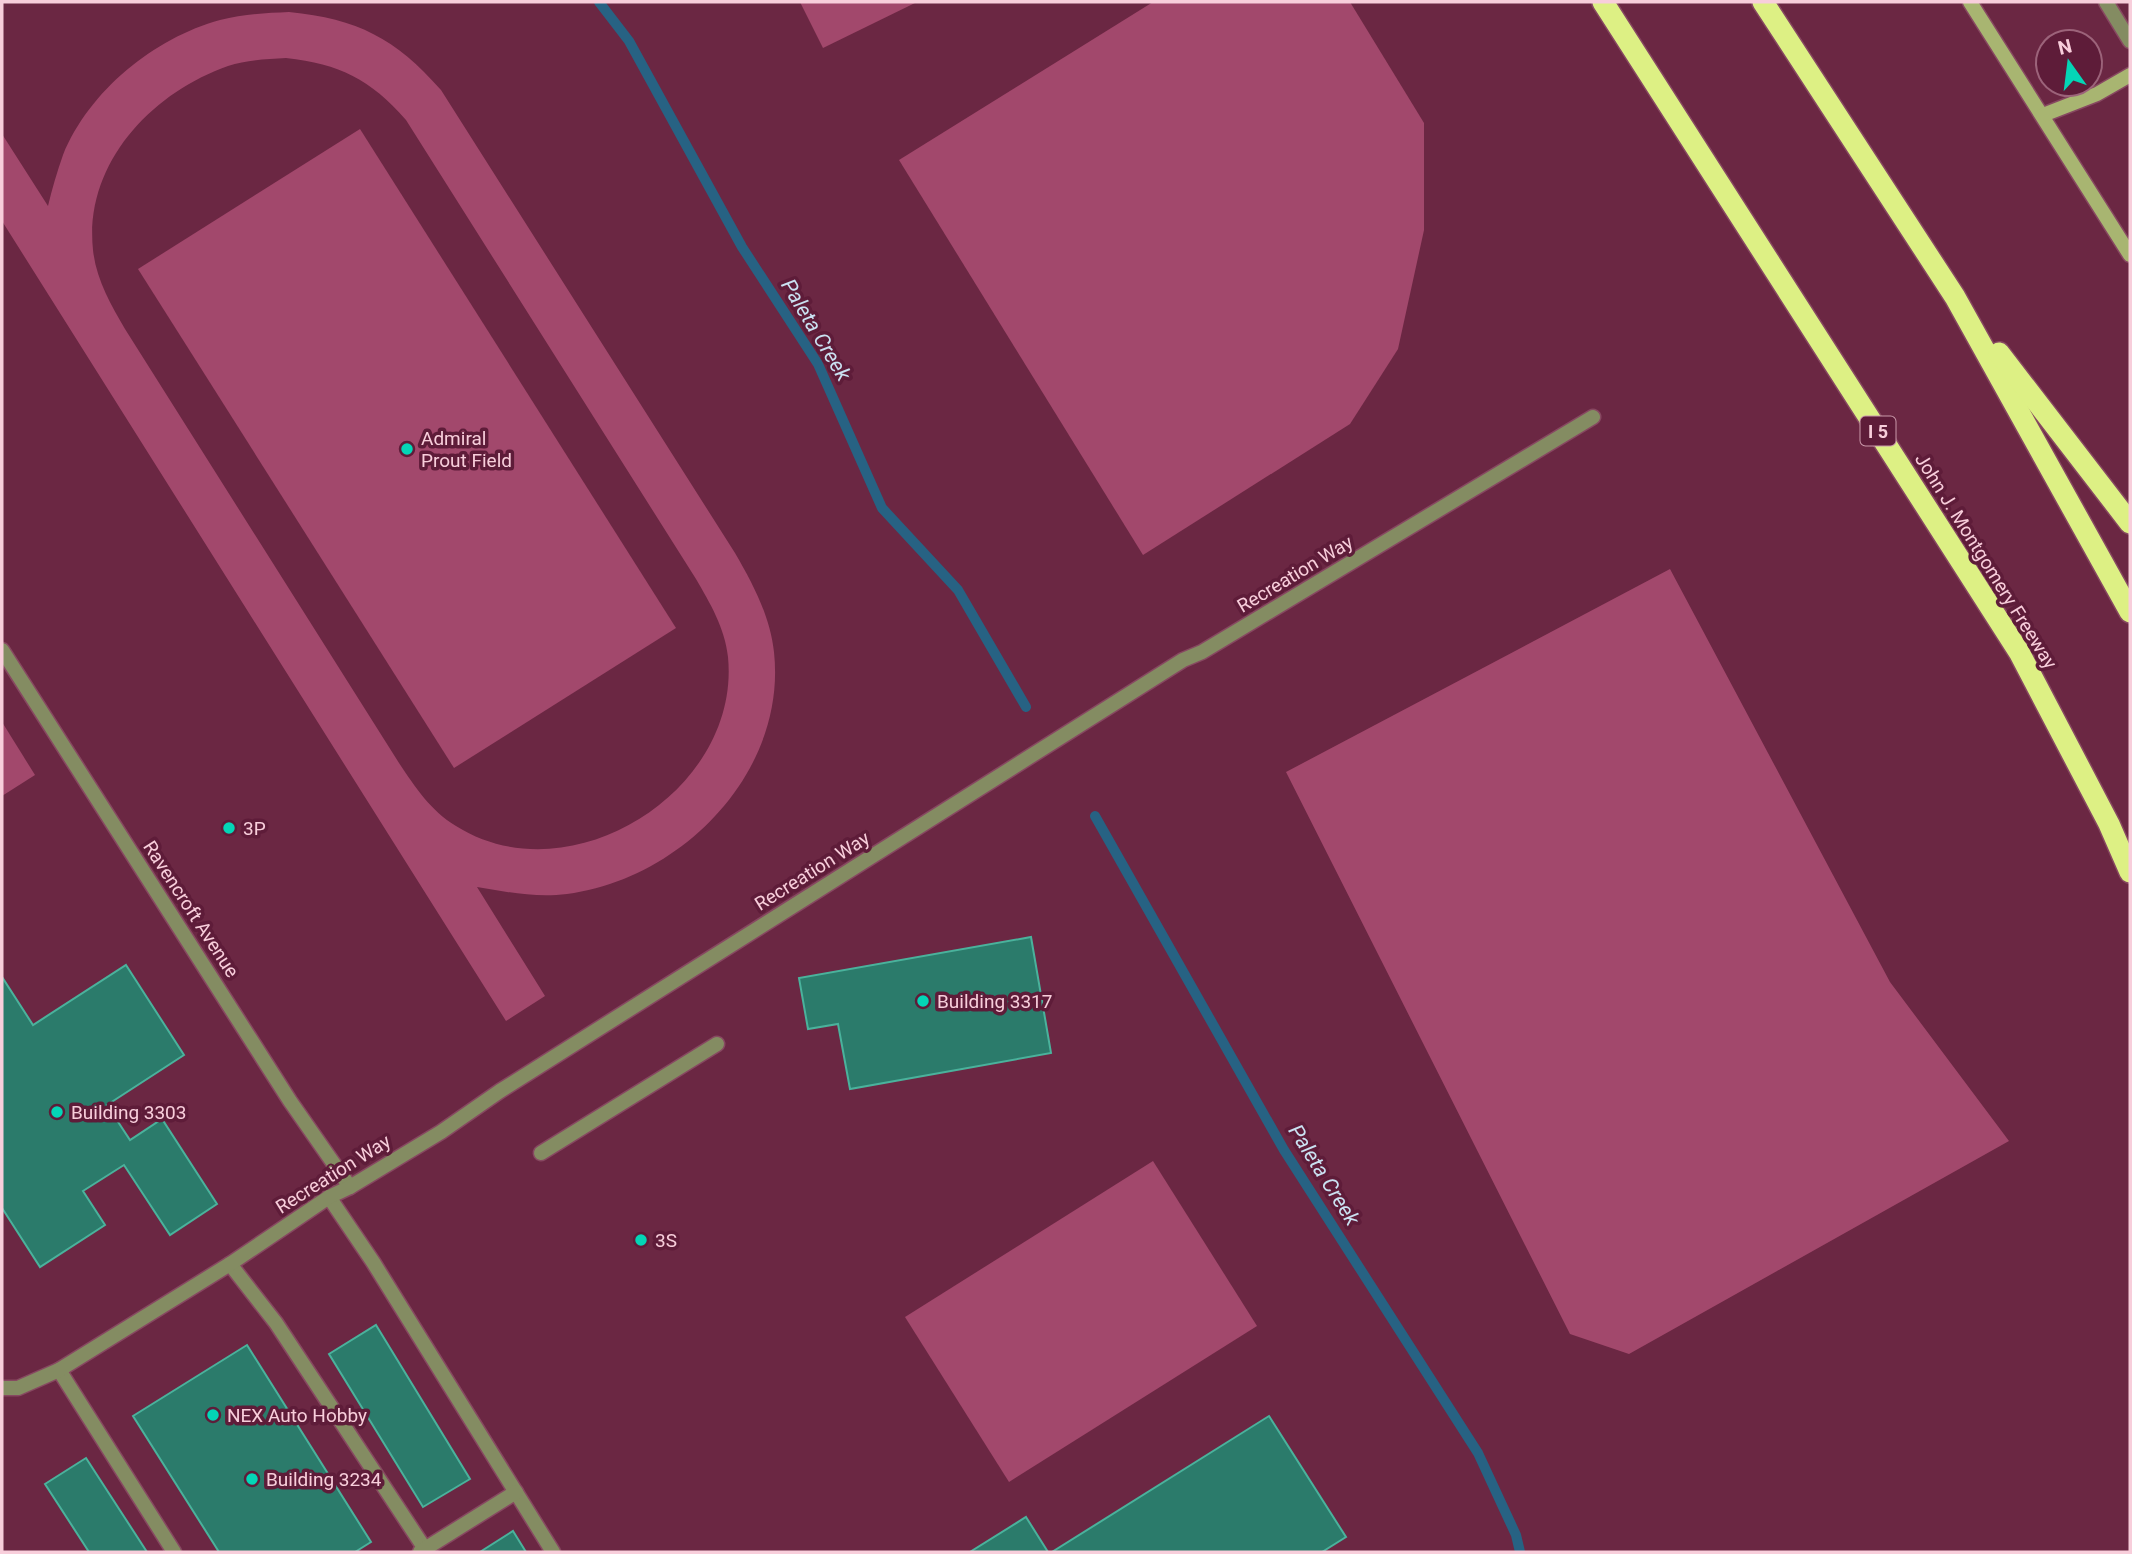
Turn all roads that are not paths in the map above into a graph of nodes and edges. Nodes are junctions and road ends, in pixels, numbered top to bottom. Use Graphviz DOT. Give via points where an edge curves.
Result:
graph roads {
  1 [pos="1603,2"];
  2 [pos="1763,2"];
  3 [pos="1970,2"];
  4 [pos="2106,2"];
  5 [pos="2130,41"];
  6 [pos="2130,75"];
  7 [pos="2043,116"];
  8 [pos="2130,255"];
  9 [pos="1955,297"];
  10 [pos="1593,417"];
  11 [pos="2130,523"];
  12 [pos="2130,612"];
  13 [pos="2,650"];
  14 [pos="2130,872"];
  15 [pos="717,1044"];
  16 [pos="541,1153"];
  17 [pos="350,1188"];
  18 [pos="329,1198"];
  19 [pos="230,1264"];
  20 [pos="59,1370"];
  21 [pos="2,1388"];
  22 [pos="516,1492"];
  23 [pos="422,1551"];
  24 [pos="174,1552"];
  25 [pos="553,1552"];
  1 -- 14 [label="highway, John J. Montgomery Freeway / I 5" via="2019,652"];
  2 -- 9 [label="highway"];
  3 -- 7 [label="street"];
  4 -- 5 [label="street"];
  6 -- 7 [label="street"];
  7 -- 8 [label="street"];
  9 -- 11 [label="highway"];
  9 -- 12 [label="highway"];
  10 -- 17 [label="street, Recreation Way" via="1183,660"];
  13 -- 17 [label="street, Ravencroft Avenue"];
  15 -- 16 [label="street"];
  17 -- 18 [label="street, Recreation Way"];
  18 -- 19 [label="street, Recreation Way"];
  18 -- 22 [label="street"];
  19 -- 20 [label="street, Recreation Way"];
  19 -- 23 [label="street" via="276,1323"];
  20 -- 21 [label="street, Recreation Way" via="18,1388"];
  20 -- 24 [label="street"];
  22 -- 23 [label="street"];
  22 -- 25 [label="street"];
}
